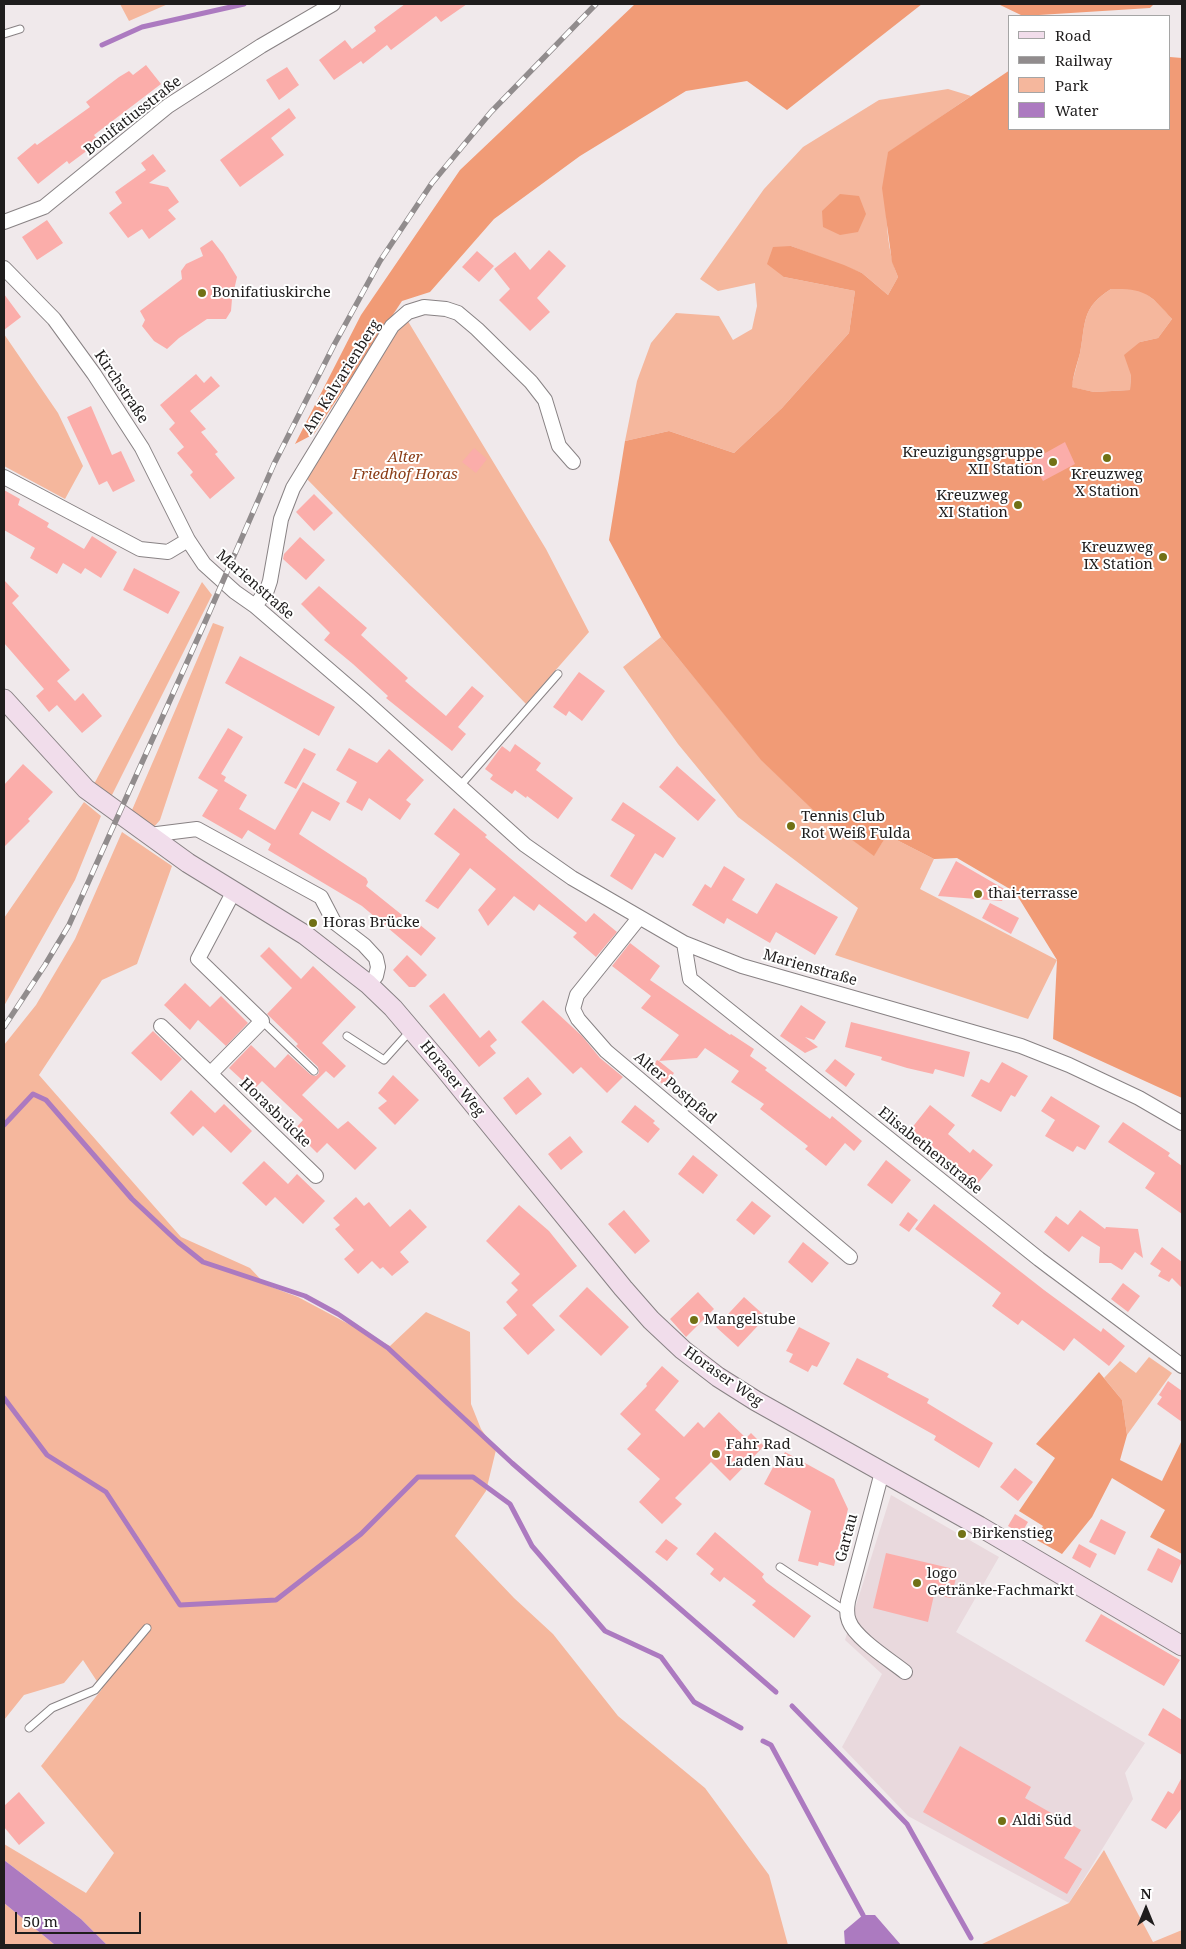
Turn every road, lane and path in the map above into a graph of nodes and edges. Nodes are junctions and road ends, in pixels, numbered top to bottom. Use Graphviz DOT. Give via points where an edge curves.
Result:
graph roads {
  1 [pos="333,4"];
  2 [pos="20,29"];
  3 [pos="4,34"];
  4 [pos="4,222"];
  5 [pos="4,268"];
  6 [pos="573,462"];
  7 [pos="4,478"];
  8 [pos="188,540"];
  9 [pos="255,606"];
  10 [pos="558,674"];
  11 [pos="4,699"];
  12 [pos="458,787"];
  13 [pos="148,835"];
  14 [pos="234,891"];
  15 [pos="639,918"];
  16 [pos="684,944"];
  17 [pos="368,984"];
  18 [pos="262,1021"];
  19 [pos="161,1026"];
  20 [pos="412,1030"];
  21 [pos="347,1036"];
  22 [pos="314,1071"];
  23 [pos="211,1073"];
  24 [pos="1182,1123"];
  25 [pos="316,1176"];
  26 [pos="850,1257"];
  27 [pos="1182,1366"];
  28 [pos="882,1472"];
  29 [pos="780,1567"];
  30 [pos="847,1612"];
  31 [pos="147,1628"];
  32 [pos="1182,1646"];
  33 [pos="905,1672"];
  34 [pos="29,1728"];
  1 -- 4 [label="street, Bonifatiusstraße" via="168,106 44,207"];
  2 -- 3 [label="lane"];
  5 -- 8 [label="street, Kirchstraße" via="54,319 94,374 142,448"];
  6 -- 9 [label="street, Am Kalvarienberg" via="559,446 544,400 518,367 458,314 433,307 414,309 392,326 293,488 282,519 270,581"];
  7 -- 8 [label="street" via="140,549 168,552"];
  8 -- 9 [label="street, Marienstraße" via="204,564"];
  9 -- 12 [label="street, Marienstraße"];
  10 -- 12 [label="lane"];
  11 -- 13 [label="main road, Horaser Weg" via="86,789"];
  12 -- 15 [label="street, Marienstraße" via="524,845"];
  13 -- 14 [label="main road, Horaser Weg"];
  13 -- 17 [label="street" via="196,829 321,897 334,922 376,958 376,976"];
  14 -- 17 [label="main road, Horaser Weg" via="305,934"];
  14 -- 18 [label="street" via="198,959"];
  15 -- 16 [label="street, Marienstraße"];
  15 -- 26 [label="street, Alter Postpfad" via="577,995 573,1009 578,1019 606,1051"];
  16 -- 24 [label="street, Marienstraße" via="742,966 1021,1046 1139,1098"];
  16 -- 27 [label="street, Elisabethenstraße" via="690,979 1039,1259"];
  17 -- 20 [label="main road, Horaser Weg"];
  18 -- 22 [label="lane"];
  18 -- 23 [label="street"];
  19 -- 23 [label="street, Horasbrücke"];
  20 -- 21 [label="lane" via="384,1060"];
  20 -- 28 [label="main road, Horaser Weg" via="623,1288 670,1338 718,1378"];
  23 -- 25 [label="street, Horasbrücke"];
  28 -- 30 [label="street, Gartau"];
  28 -- 32 [label="main road, Horaser Weg"];
  29 -- 30 [label="lane"];
  30 -- 33 [label="street" via="856,1632"];
  31 -- 34 [label="lane" via="95,1690 52,1708"];
}
